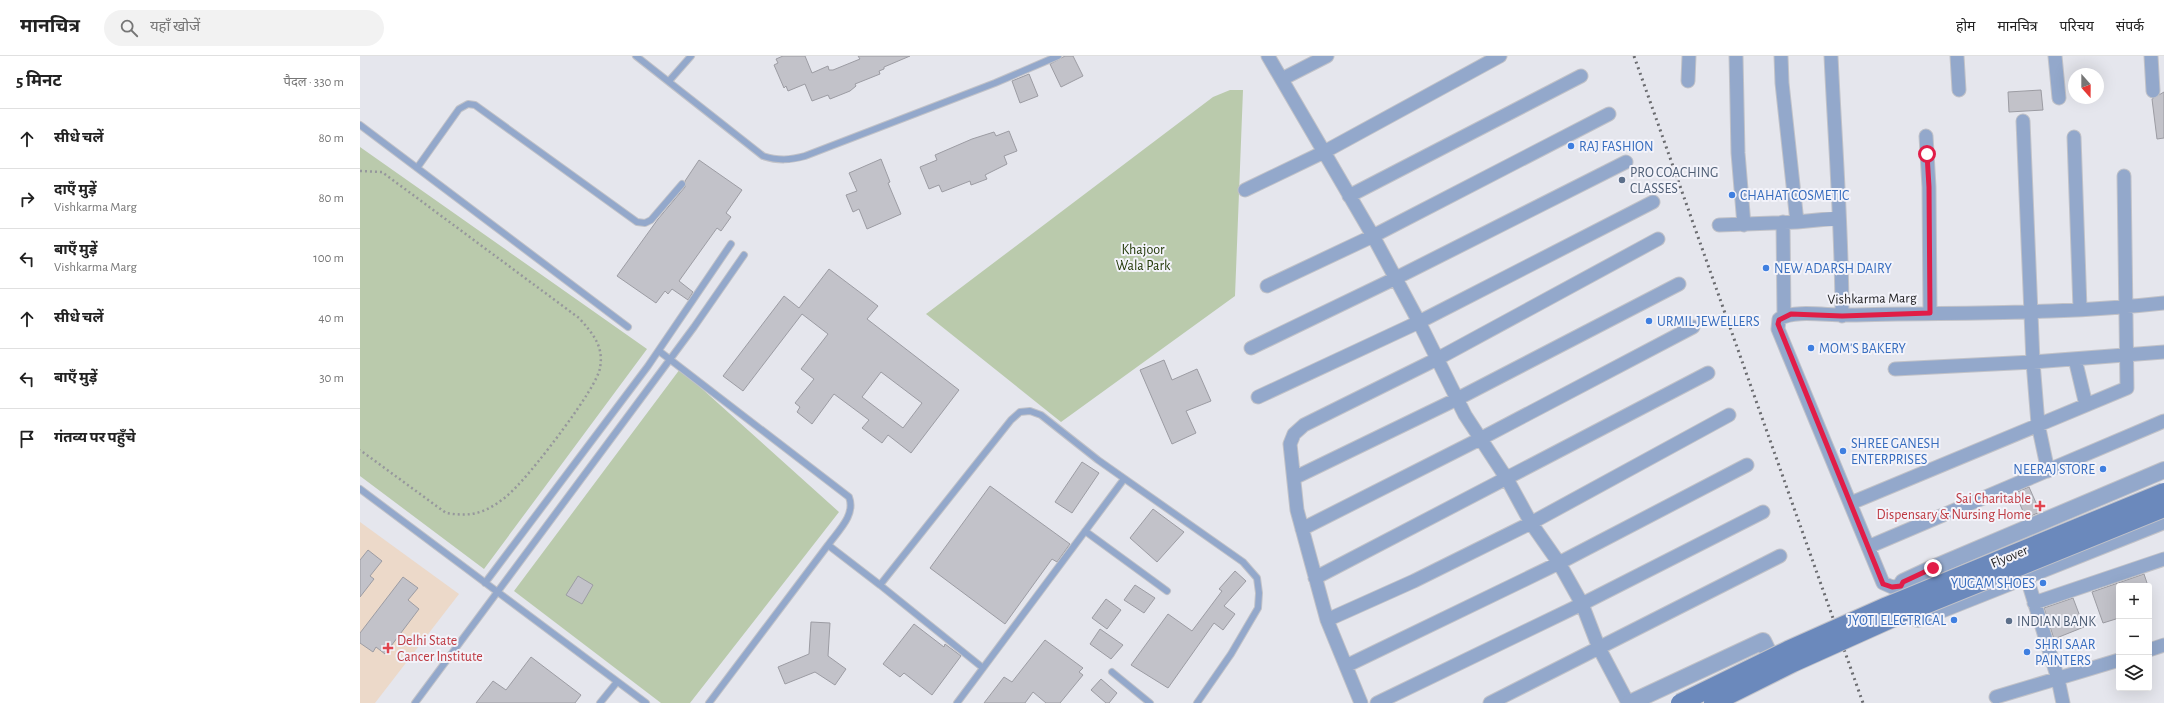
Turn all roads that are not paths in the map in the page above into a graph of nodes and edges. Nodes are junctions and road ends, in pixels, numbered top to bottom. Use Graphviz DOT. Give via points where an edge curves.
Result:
graph roads {
  1 [pos="636,56"];
  2 [pos="692,56"];
  3 [pos="1058,56"];
  4 [pos="1268,56"];
  5 [pos="1327,56"];
  6 [pos="1500,56"];
  7 [pos="1689,56"];
  8 [pos="1736,56"];
  9 [pos="1781,56"];
  10 [pos="1831,56"];
  11 [pos="1957,56"];
  12 [pos="2055,56"];
  13 [pos="2151,56"];
  14 [pos="1581,76"];
  15 [pos="1282,79"];
  16 [pos="669,81"];
  17 [pos="1688,81"];
  18 [pos="1959,90"];
  19 [pos="2153,91"];
  20 [pos="2059,98"];
  21 [pos="1609,114"];
  22 [pos="2023,121"];
  23 [pos="360,126"];
  24 [pos="1926,136"];
  25 [pos="2074,137"];
  26 [pos="1324,152"];
  27 [pos="1626,162"];
  28 [pos="417,168"];
  29 [pos="2124,176"];
  30 [pos="682,184"];
  31 [pos="1245,190"];
  32 [pos="1349,196"];
  33 [pos="1653,202"];
  34 [pos="1838,218"];
  35 [pos="1783,222"];
  36 [pos="1797,222"];
  37 [pos="1719,225"];
  38 [pos="1744,225"];
  39 [pos="1373,236"];
  40 [pos="1658,239"];
  41 [pos="731,244"];
  42 [pos="744,255"];
  43 [pos="1396,278"];
  44 [pos="1679,284"];
  45 [pos="1267,286"];
  46 [pos="2164,303"];
  47 [pos="2125,308"];
  48 [pos="2080,309"];
  49 [pos="2031,311"];
  50 [pos="1930,313"];
  51 [pos="1784,316"];
  52 [pos="1842,316"];
  53 [pos="1419,322"];
  54 [pos="628,327"];
  55 [pos="1693,327"];
  56 [pos="1251,348"];
  57 [pos="659,351"];
  58 [pos="2164,352"];
  59 [pos="2127,355"];
  60 [pos="670,359"];
  61 [pos="1437,359"];
  62 [pos="2075,359"];
  63 [pos="2033,362"];
  64 [pos="1895,369"];
  65 [pos="1708,373"];
  66 [pos="1258,398"];
  67 [pos="1457,399"];
  68 [pos="2086,405"];
  69 [pos="1729,416"];
  70 [pos="2164,421"];
  71 [pos="2038,424"];
  72 [pos="1480,439"];
  73 [pos="1747,465"];
  74 [pos="2164,470"];
  75 [pos="2048,471"];
  76 [pos="1124,478"];
  77 [pos="1294,478"];
  78 [pos="2164,478"];
  79 [pos="1507,479"];
  80 [pos="360,489"];
  81 [pos="2164,492"];
  82 [pos="1851,503"];
  83 [pos="2164,503"];
  84 [pos="2164,508"];
  85 [pos="1762,512"];
  86 [pos="2164,521"];
  87 [pos="1531,523"];
  88 [pos="1302,529"];
  89 [pos="1086,530"];
  90 [pos="828,546"];
  91 [pos="1868,546"];
  92 [pos="1780,556"];
  93 [pos="2164,559"];
  94 [pos="1558,563"];
  95 [pos="2026,575"];
  96 [pos="1315,578"];
  97 [pos="485,583"];
  98 [pos="880,585"];
  99 [pos="1901,586"];
  100 [pos="1167,591"];
  101 [pos="497,592"];
  102 [pos="2034,603"];
  103 [pos="1582,604"];
  104 [pos="1327,620"];
  105 [pos="2164,645"];
  106 [pos="1599,648"];
  107 [pos="2152,649"];
  108 [pos="2116,661"];
  109 [pos="1346,666"];
  110 [pos="984,668"];
  111 [pos="1112,672"];
  112 [pos="2058,679"];
  113 [pos="617,682"];
  114 [pos="1706,697"];
  115 [pos="1996,697"];
  116 [pos="710,702"];
  117 [pos="1734,702"];
  118 [pos="415,703"];
  119 [pos="600,703"];
  120 [pos="646,703"];
  121 [pos="957,703"];
  122 [pos="1150,703"];
  123 [pos="1197,703"];
  124 [pos="1360,703"];
  125 [pos="1377,703"];
  126 [pos="1490,703"];
  127 [pos="1629,703"];
  128 [pos="1669,703"];
  129 [pos="1680,703"];
  130 [pos="2063,703"];
  1 -- 16 [label="lane"];
  2 -- 16 [label="lane"];
  3 -- 16 [label="lane" via="827,148 786,160 763,156"];
  4 -- 15 [label="street"];
  5 -- 15 [label="street"];
  6 -- 26 [label="street"];
  7 -- 17 [label="street"];
  8 -- 38 [label="street" via="1738,153"];
  9 -- 36 [label="street"];
  10 -- 34 [label="street"];
  11 -- 18 [label="street"];
  12 -- 20 [label="street"];
  13 -- 19 [label="street"];
  14 -- 32 [label="street"];
  15 -- 26 [label="street"];
  21 -- 39 [label="street"];
  22 -- 49 [label="street"];
  23 -- 28 [label="lane"];
  24 -- 50 [label="street"];
  25 -- 48 [label="street"];
  26 -- 31 [label="street"];
  26 -- 32 [label="street"];
  27 -- 43 [label="street"];
  28 -- 30 [label="lane" via="455,112 468,104 475,105 638,222 645,223 651,220"];
  28 -- 54 [label="lane"];
  29 -- 47 [label="street"];
  32 -- 39 [label="street"];
  33 -- 53 [label="street"];
  34 -- 36 [label="street"];
  34 -- 52 [label="street" via="1842,265"];
  35 -- 36 [label="street"];
  35 -- 38 [label="street"];
  35 -- 51 [label="street"];
  37 -- 38 [label="street"];
  39 -- 43 [label="street"];
  39 -- 45 [label="street"];
  40 -- 61 [label="street"];
  41 -- 57 [label="lane"];
  42 -- 60 [label="lane"];
  43 -- 53 [label="street"];
  43 -- 56 [label="street"];
  44 -- 67 [label="street"];
  46 -- 47 [label="street, Vishkarma Marg"];
  47 -- 48 [label="street, Vishkarma Marg"];
  47 -- 59 [label="street"];
  48 -- 49 [label="street, Vishkarma Marg"];
  49 -- 50 [label="street, Vishkarma Marg"];
  49 -- 63 [label="street"];
  50 -- 52 [label="street, Vishkarma Marg"];
  51 -- 52 [label="street, Vishkarma Marg"];
  51 -- 82 [label="street" via="1779,320 1778,329"];
  53 -- 61 [label="street"];
  53 -- 66 [label="street"];
  55 -- 72 [label="street"];
  57 -- 60 [label="lane"];
  57 -- 97 [label="lane"];
  58 -- 59 [label="street"];
  59 -- 62 [label="street"];
  59 -- 68 [label="street" via="2127,388"];
  60 -- 90 [label="lane" via="849,497 852,504 850,514"];
  60 -- 101 [label="lane"];
  61 -- 67 [label="street"];
  61 -- 77 [label="street" via="1304,425 1294,434 1290,444"];
  62 -- 63 [label="street"];
  62 -- 68 [label="street"];
  63 -- 64 [label="street"];
  63 -- 71 [label="street"];
  65 -- 79 [label="street"];
  67 -- 72 [label="street"];
  67 -- 77 [label="street"];
  68 -- 71 [label="street"];
  69 -- 87 [label="street"];
  70 -- 75 [label="street"];
  71 -- 75 [label="street"];
  71 -- 82 [label="street"];
  72 -- 79 [label="street"];
  72 -- 88 [label="street"];
  73 -- 94 [label="street"];
  74 -- 99 [label="street" via="1933,568 1903,582"];
  75 -- 91 [label="street"];
  76 -- 89 [label="lane"];
  76 -- 98 [label="lane" via="1041,415 1030,411 1020,412"];
  76 -- 123 [label="lane" via="1243,562 1257,578 1258,608 1231,654"];
  77 -- 88 [label="street"];
  78 -- 83 [label="street" via="2148,494 2006,560"];
  79 -- 87 [label="street"];
  79 -- 96 [label="street"];
  80 -- 97 [label="lane"];
  81 -- 129 [label="main road, Flyover, bridge" via="1887,606 1788,650"];
  82 -- 91 [label="street"];
  84 -- 114 [label="main road, Flyover, bridge" via="1892,618 1793,663"];
  85 -- 103 [label="street"];
  86 -- 95 [label="street"];
  87 -- 94 [label="street"];
  87 -- 104 [label="street" via="1414,581"];
  88 -- 96 [label="street"];
  89 -- 100 [label="lane"];
  89 -- 110 [label="lane"];
  90 -- 98 [label="lane"];
  90 -- 116 [label="lane"];
  91 -- 99 [label="street" via="1883,584"];
  92 -- 106 [label="street"];
  93 -- 102 [label="street"];
  94 -- 103 [label="street"];
  94 -- 109 [label="street"];
  95 -- 99 [label="street" via="1918,619 1911,616"];
  95 -- 102 [label="street"];
  96 -- 104 [label="street"];
  97 -- 101 [label="lane"];
  98 -- 110 [label="lane"];
  101 -- 113 [label="lane"];
  101 -- 118 [label="lane"];
  102 -- 112 [label="street"];
  103 -- 106 [label="street"];
  103 -- 125 [label="street"];
  104 -- 109 [label="street"];
  105 -- 107 [label="street"];
  106 -- 126 [label="street"];
  106 -- 127 [label="street"];
  108 -- 112 [label="street"];
  109 -- 124 [label="street"];
  110 -- 121 [label="lane"];
  111 -- 122 [label="lane"];
  112 -- 115 [label="street"];
  112 -- 130 [label="street"];
  113 -- 119 [label="lane"];
  113 -- 120 [label="lane"];
  114 -- 128 [label="street"];
  117 -- 127 [label="street" via="1780,677 1763,641"];
}
